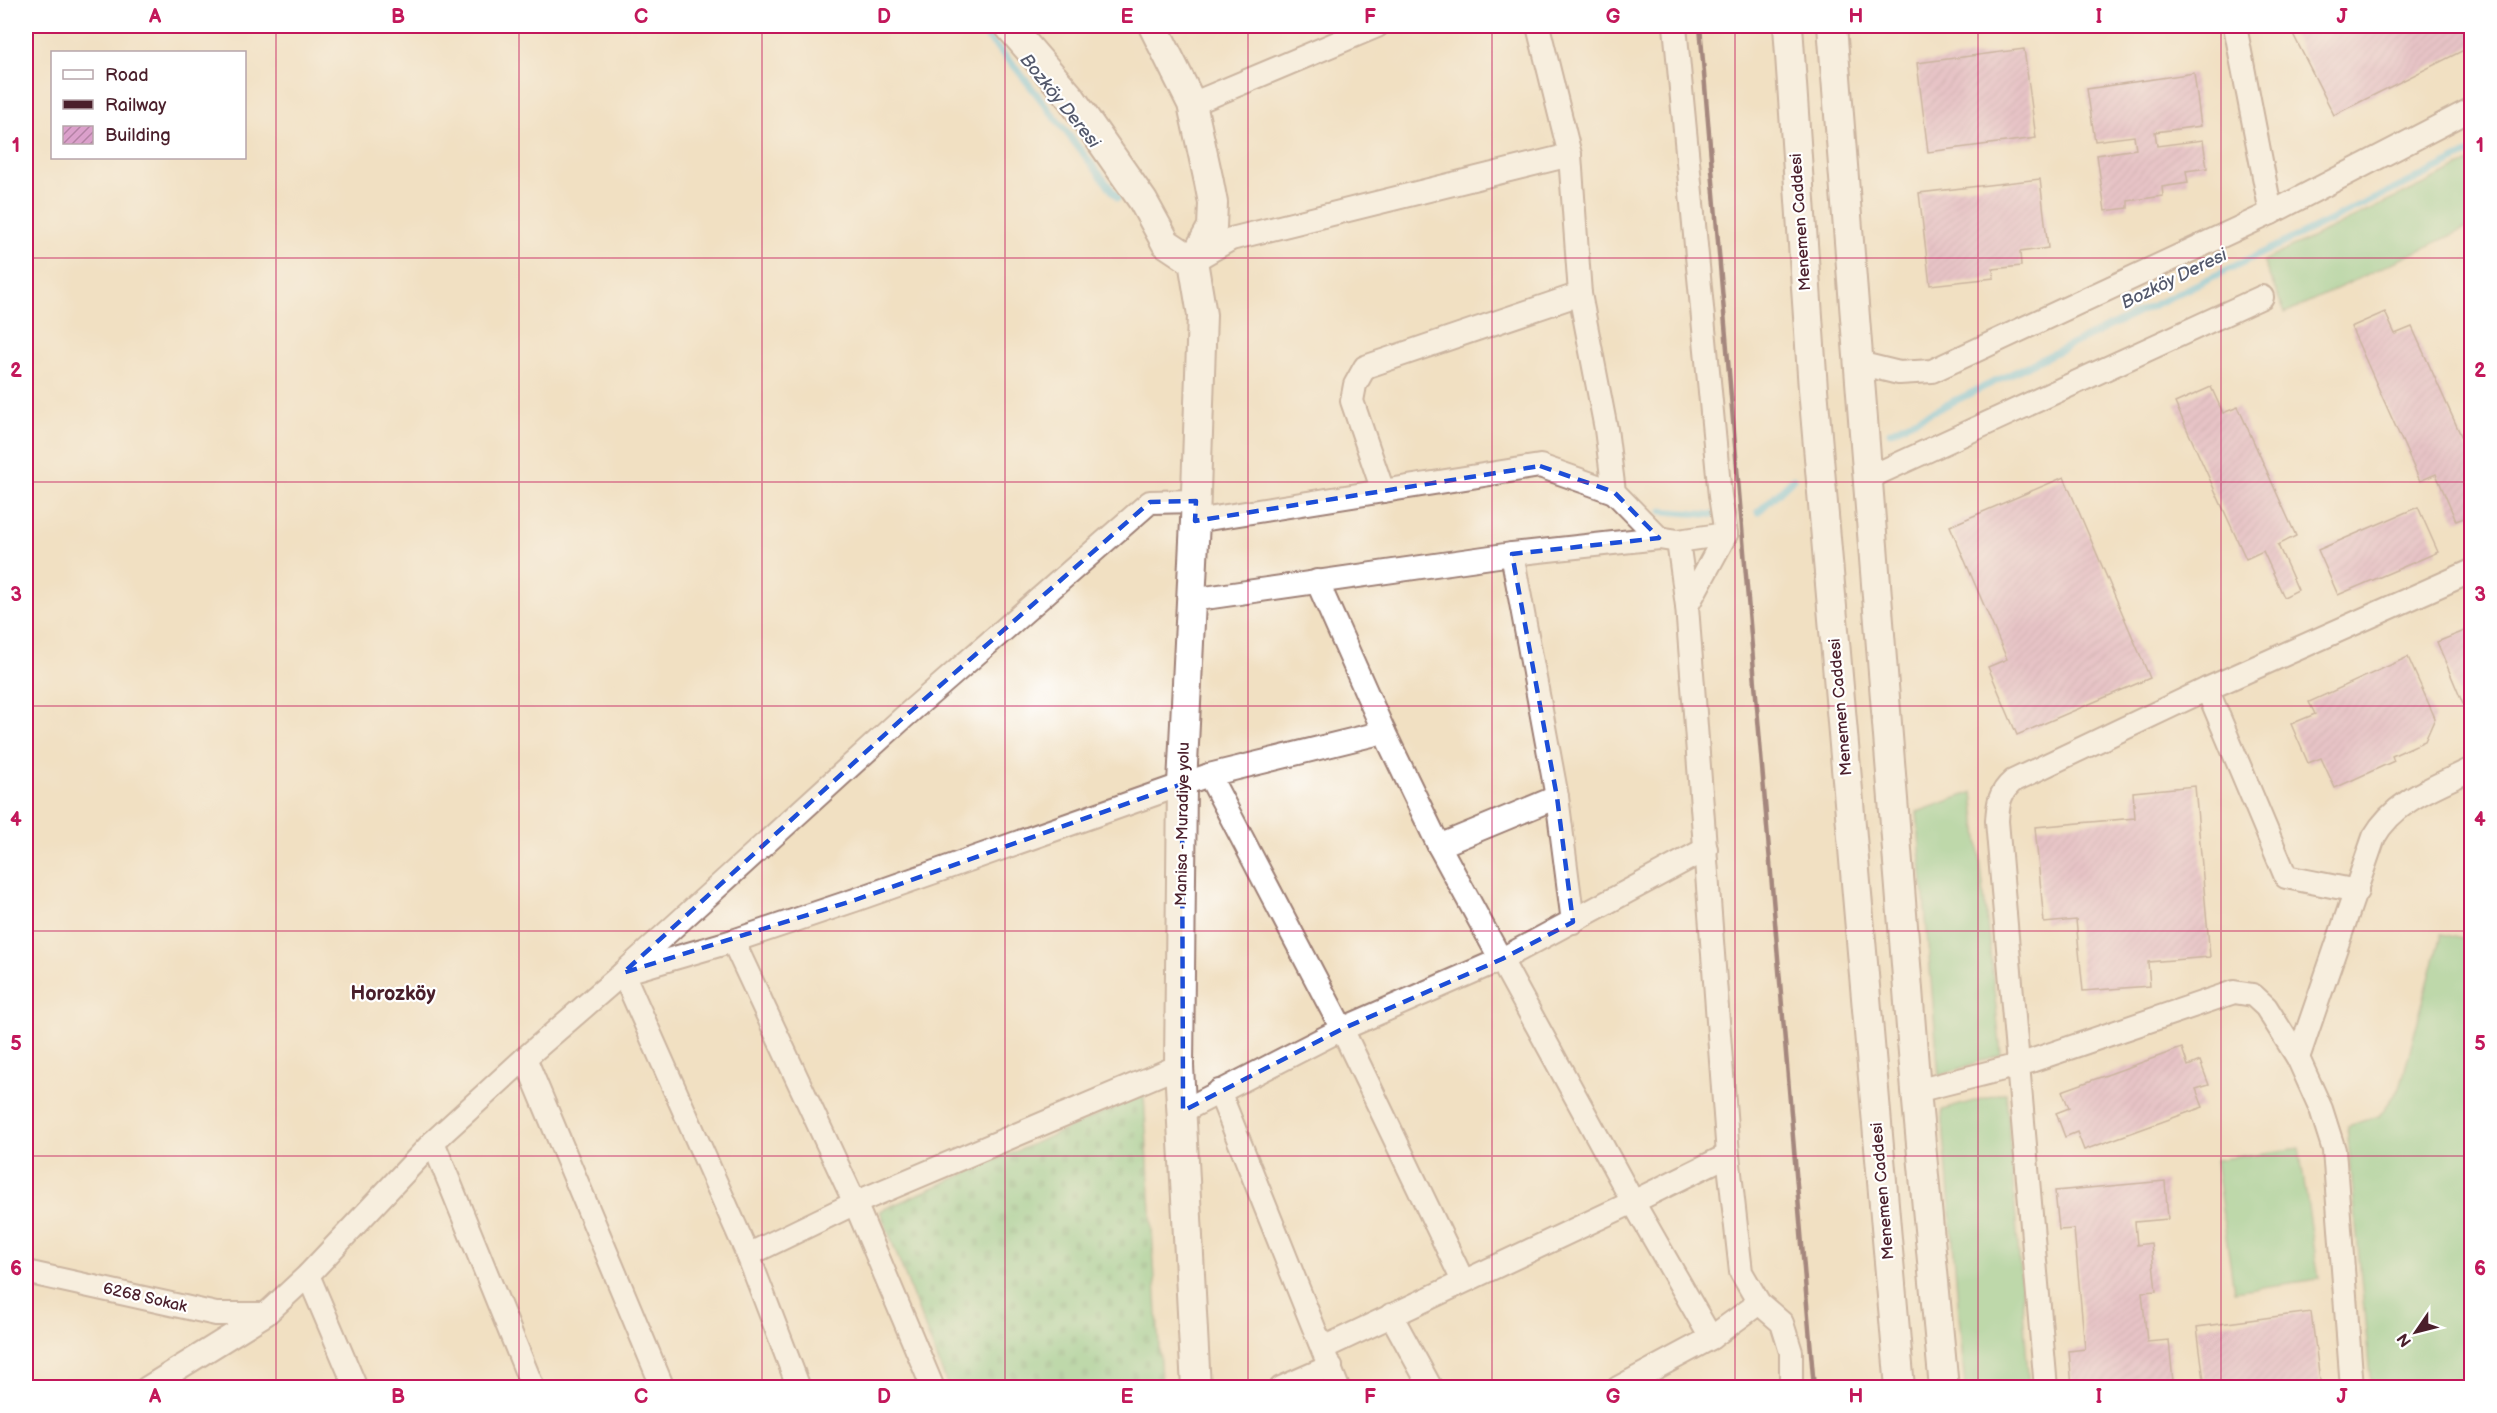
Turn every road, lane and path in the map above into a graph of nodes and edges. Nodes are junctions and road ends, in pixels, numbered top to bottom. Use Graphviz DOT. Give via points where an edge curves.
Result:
graph roads {
  1 [pos="1009,26"];
  2 [pos="1153,26"];
  3 [pos="1377,26"];
  4 [pos="1538,26"];
  5 [pos="1676,26"];
  6 [pos="1788,26"];
  7 [pos="1832,26"];
  8 [pos="2235,26"];
  9 [pos="1192,104"];
  10 [pos="2472,109"];
  11 [pos="1570,155"];
  12 [pos="2271,213"];
  13 [pos="1193,261"];
  14 [pos="1580,294"];
  15 [pos="2262,297"];
  16 [pos="1858,363"];
  17 [pos="1868,478"];
  18 [pos="1383,491"];
  19 [pos="1614,492"];
  20 [pos="1196,511"];
  21 [pos="1726,534"];
  22 [pos="1668,540"];
  23 [pos="1512,554"];
  24 [pos="2472,571"];
  25 [pos="1317,581"];
  26 [pos="1191,600"];
  27 [pos="1687,606"];
  28 [pos="2207,689"];
  29 [pos="1384,732"];
  30 [pos="2472,769"];
  31 [pos="1209,775"];
  32 [pos="1182,784"];
  33 [pos="1557,797"];
  34 [pos="1439,846"];
  35 [pos="1706,849"];
  36 [pos="2357,891"];
  37 [pos="1573,922"];
  38 [pos="733,941"];
  39 [pos="1502,959"];
  40 [pos="623,973"];
  41 [pos="1342,1029"];
  42 [pos="525,1058"];
  43 [pos="2298,1058"];
  44 [pos="2019,1065"];
  45 [pos="1179,1066"];
  46 [pos="1219,1091"];
  47 [pos="1916,1091"];
  48 [pos="1183,1111"];
  49 [pos="433,1142"];
  50 [pos="1728,1155"];
  51 [pos="1633,1202"];
  52 [pos="855,1203"];
  53 [pos="748,1255"];
  54 [pos="26,1272"];
  55 [pos="308,1275"];
  56 [pos="1463,1281"];
  57 [pos="1759,1303"];
  58 [pos="266,1314"];
  59 [pos="1391,1315"];
  60 [pos="1711,1338"];
  61 [pos="1331,1367"];
  62 [pos="170,1382"];
  63 [pos="1193,1386"];
  64 [pos="147,1388"];
  65 [pos="356,1388"];
  66 [pos="533,1388"];
  67 [pos="663,1388"];
  68 [pos="799,1388"];
  69 [pos="933,1388"];
  70 [pos="1281,1388"];
  71 [pos="1431,1388"];
  72 [pos="1618,1388"];
  73 [pos="1791,1388"];
  74 [pos="1900,1388"];
  75 [pos="1944,1388"];
  76 [pos="2046,1388"];
  77 [pos="2352,1388"];
  1 -- 13 [label="main road" via="1071,98 1143,201 1167,243"];
  2 -- 9 [label="main road"];
  3 -- 9 [label="street"];
  4 -- 11 [label="street"];
  5 -- 21 [label="street"];
  6 -- 74 [label="main road, Menemen Caddesi" via="1813,389"];
  7 -- 16 [label="main road"];
  8 -- 12 [label="street"];
  9 -- 13 [label="main road" via="1213,203 1212,227"];
  10 -- 12 [label="street"];
  11 -- 13 [label="street" via="1231,239"];
  11 -- 14 [label="street"];
  12 -- 16 [label="street" via="1932,371 1899,373"];
  13 -- 20 [label="main road, Manisa - Muradiye yolu" via="1202,315"];
  14 -- 18 [label="street" via="1365,367 1352,401"];
  14 -- 19 [label="street"];
  15 -- 17 [label="street"];
  16 -- 17 [label="main road"];
  17 -- 47 [label="main road"];
  18 -- 19 [label="street" via="1540,465"];
  18 -- 20 [label="street"];
  19 -- 22 [label="street"];
  20 -- 26 [label="main road, Manisa - Muradiye yolu"];
  20 -- 40 [label="street" via="1150,502 903,718"];
  21 -- 22 [label="street"];
  21 -- 27 [label="street"];
  22 -- 23 [label="street"];
  22 -- 27 [label="street"];
  23 -- 25 [label="street"];
  23 -- 33 [label="street"];
  24 -- 28 [label="street"];
  25 -- 26 [label="street"];
  25 -- 29 [label="street"];
  26 -- 32 [label="main road, Manisa - Muradiye yolu"];
  27 -- 35 [label="street"];
  28 -- 36 [label="street" via="2286,877"];
  28 -- 44 [label="street" via="2003,789 1997,821"];
  29 -- 31 [label="street"];
  29 -- 34 [label="street"];
  30 -- 36 [label="street" via="2406,801 2383,822 2374,837"];
  31 -- 32 [label="street"];
  31 -- 41 [label="street"];
  32 -- 38 [label="street"];
  32 -- 45 [label="main road, Manisa - Muradiye yolu"];
  33 -- 34 [label="street"];
  33 -- 37 [label="street"];
  34 -- 39 [label="street"];
  35 -- 37 [label="street"];
  35 -- 50 [label="street"];
  36 -- 43 [label="street"];
  37 -- 39 [label="street"];
  38 -- 40 [label="street"];
  38 -- 52 [label="street"];
  39 -- 41 [label="street"];
  39 -- 51 [label="street"];
  40 -- 42 [label="street"];
  40 -- 53 [label="street"];
  41 -- 46 [label="street"];
  41 -- 56 [label="street"];
  42 -- 49 [label="street"];
  42 -- 67 [label="street"];
  43 -- 44 [label="street" via="2266,1007 2253,995 2234,992"];
  43 -- 77 [label="street" via="2321,1108 2334,1150"];
  44 -- 47 [label="street"];
  44 -- 76 [label="street"];
  45 -- 48 [label="main road, Manisa - Muradiye yolu"];
  45 -- 52 [label="street"];
  46 -- 48 [label="street"];
  46 -- 61 [label="street"];
  47 -- 75 [label="main road"];
  48 -- 63 [label="main road, Manisa - Muradiye yolu"];
  49 -- 55 [label="street"];
  49 -- 66 [label="street"];
  50 -- 51 [label="street"];
  50 -- 57 [label="street" via="1741,1272"];
  51 -- 56 [label="street"];
  51 -- 60 [label="street"];
  52 -- 53 [label="street"];
  52 -- 69 [label="street"];
  53 -- 68 [label="street"];
  54 -- 58 [label="street, 6268 Sokak" via="216,1314"];
  55 -- 58 [label="street"];
  55 -- 65 [label="street"];
  56 -- 59 [label="street"];
  57 -- 60 [label="street"];
  57 -- 73 [label="street" via="1782,1323 1791,1352"];
  58 -- 62 [label="street"];
  59 -- 61 [label="street"];
  59 -- 71 [label="street"];
  60 -- 72 [label="street"];
  61 -- 70 [label="street"];
  62 -- 64 [label="street"];
}
